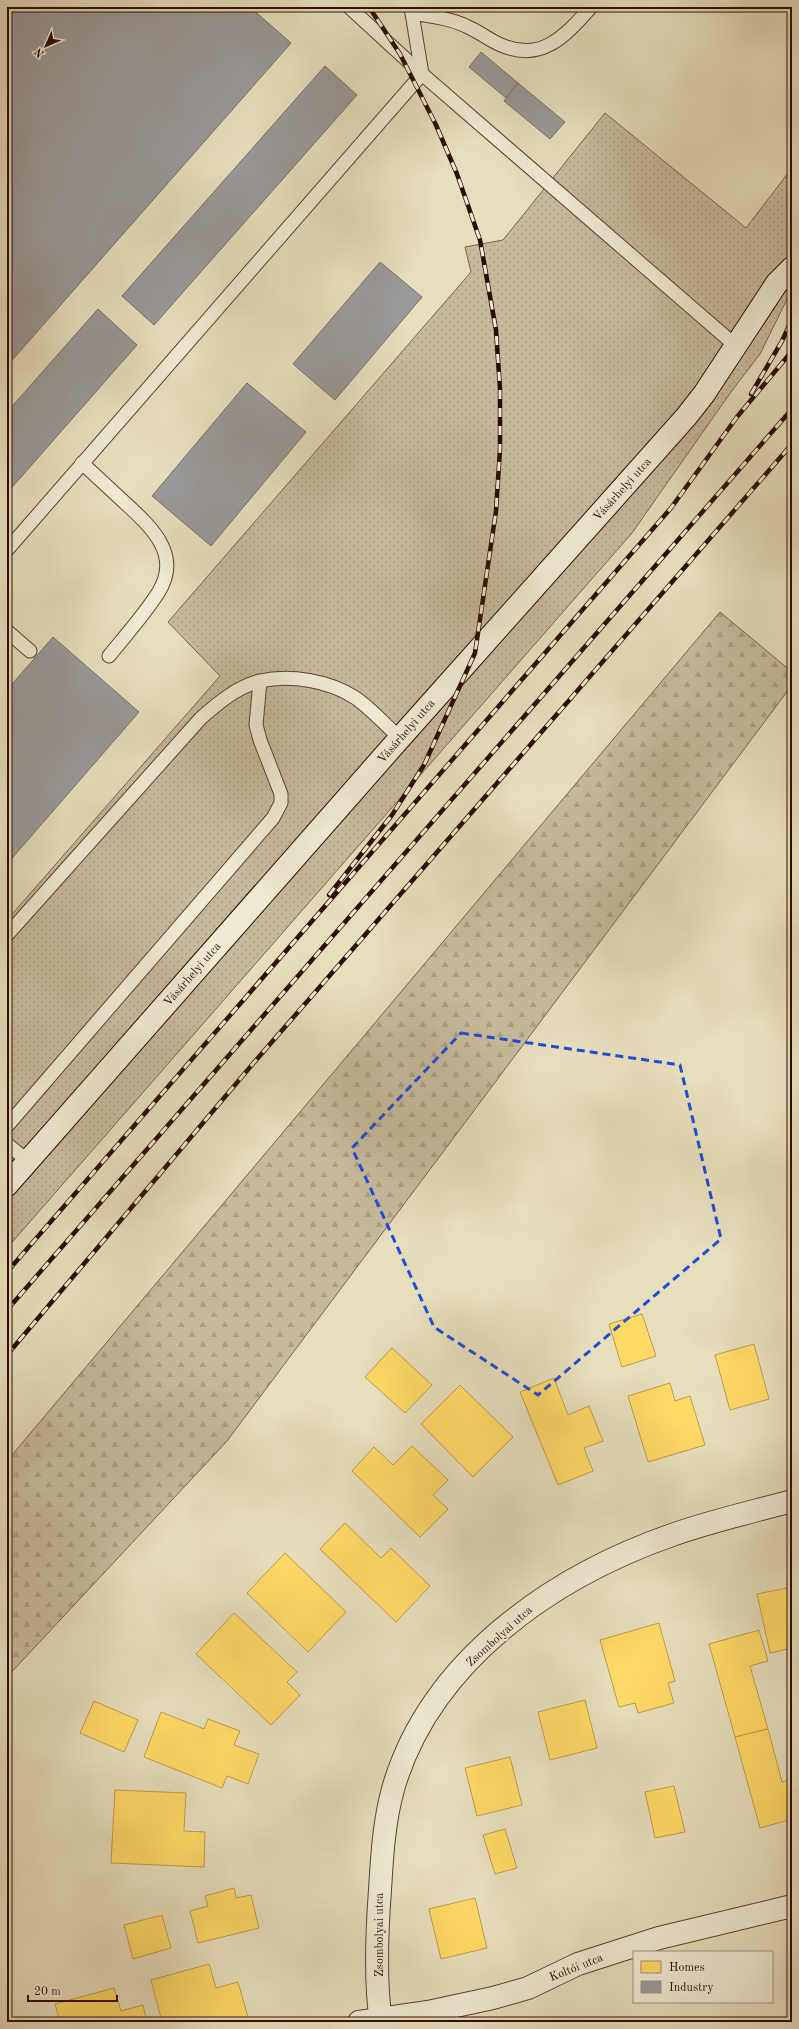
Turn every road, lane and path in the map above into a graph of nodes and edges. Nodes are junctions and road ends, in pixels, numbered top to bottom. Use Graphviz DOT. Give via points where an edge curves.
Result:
graph roads {
  1 [pos="349,7"];
  2 [pos="592,7"];
  3 [pos="412,10"];
  4 [pos="422,74"];
  5 [pos="792,268"];
  6 [pos="736,346"];
  7 [pos="82,463"];
  8 [pos="7,550"];
  9 [pos="7,630"];
  10 [pos="30,650"];
  11 [pos="109,656"];
  12 [pos="260,681"];
  13 [pos="400,738"];
  14 [pos="7,935"];
  15 [pos="7,1126"];
  16 [pos="7,1144"];
  17 [pos="28,1161"];
  18 [pos="7,1185"];
  19 [pos="792,1501"];
  20 [pos="792,1906"];
  21 [pos="381,2020"];
  22 [pos="359,2022"];
  1 -- 4 [label="lane"];
  2 -- 3 [label="lane" via="555,43 535,50 501,45 461,24"];
  3 -- 4 [label="lane"];
  4 -- 6 [label="lane"];
  4 -- 7 [label="lane"];
  5 -- 6 [label="street, Vásárhelyi utca" via="777,283"];
  6 -- 13 [label="street, Vásárhelyi utca" via="686,417"];
  7 -- 8 [label="lane"];
  7 -- 11 [label="lane" via="150,526 163,545 167,558 165,575 158,593"];
  9 -- 10 [label="lane"];
  12 -- 13 [label="lane" via="302,680 326,684 354,697"];
  12 -- 14 [label="lane" via="232,694 201,718"];
  12 -- 15 [label="lane" via="256,725 281,794 281,803 273,818"];
  13 -- 17 [label="street, Vásárhelyi utca"];
  16 -- 17 [label="lane"];
  17 -- 18 [label="street, Vásárhelyi utca"];
  19 -- 21 [label="street, Zsombolyai utca" via="672,1535 591,1569 531,1606 478,1651 441,1692 414,1738 393,1789 382,1846 378,1919"];
  20 -- 21 [label="street, Koltói utca" via="659,1938 578,1964 528,1988 493,1998"];
  21 -- 22 [label="street, Koltói utca"];
}
